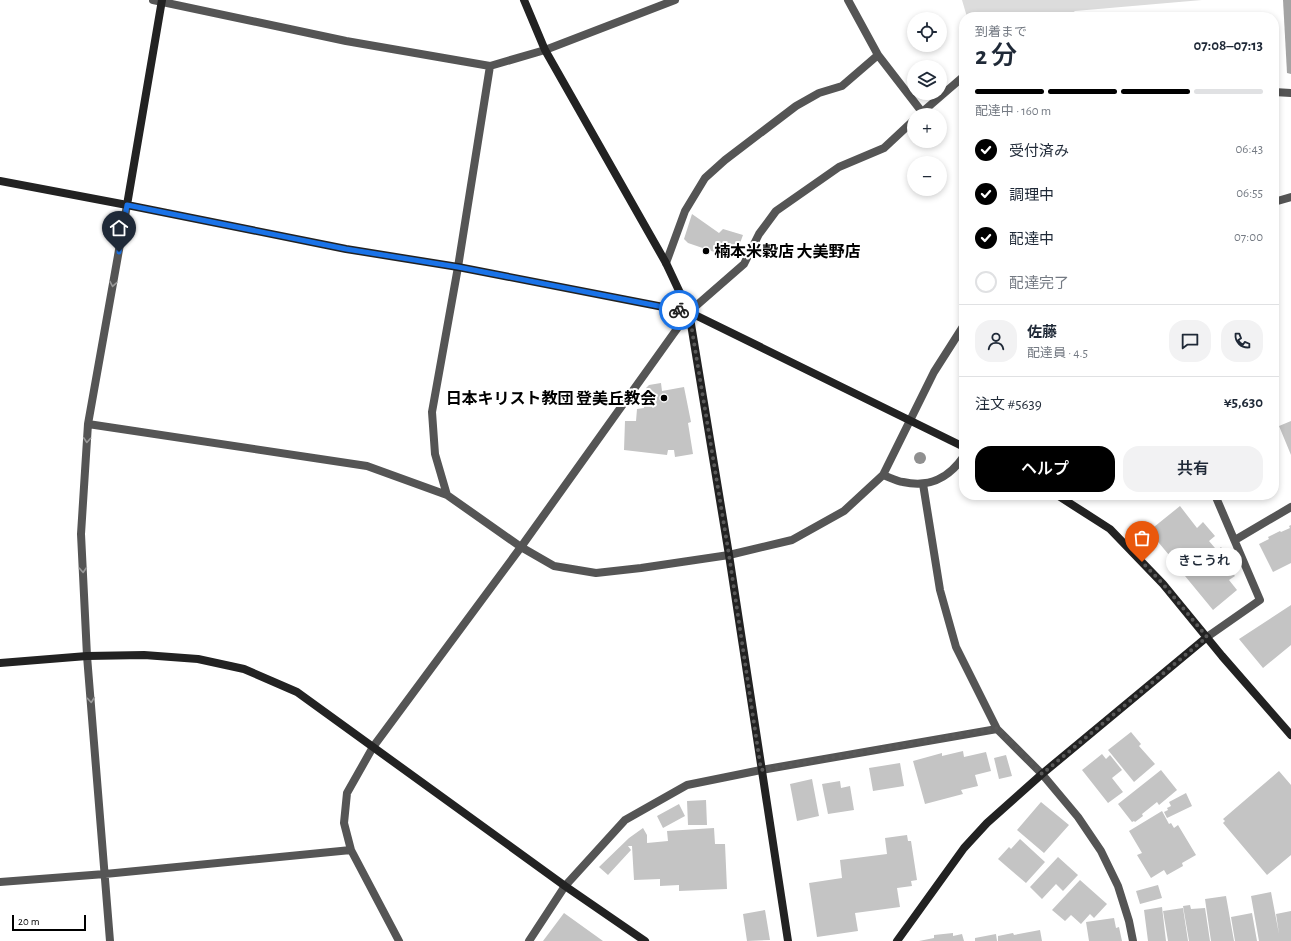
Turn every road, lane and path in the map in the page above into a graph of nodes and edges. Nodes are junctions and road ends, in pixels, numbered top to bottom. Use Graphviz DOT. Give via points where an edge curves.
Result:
graph roads {
  1 [pos="153,0"];
  2 [pos="524,0"];
  3 [pos="676,0"];
  4 [pos="848,0"];
  5 [pos="162,1"];
  6 [pos="545,50"];
  7 [pos="878,55"];
  8 [pos="490,66"];
  9 [pos="959,80"];
  10 [pos="1279,92"];
  11 [pos="1291,93"];
  12 [pos="917,108"];
  13 [pos="928,108"];
  14 [pos="907,127"];
  15 [pos="0,181"];
  16 [pos="1291,197"];
  17 [pos="1279,201"];
  18 [pos="127,205"];
  19 [pos="666,263"];
  20 [pos="458,267"];
  21 [pos="689,312"];
  22 [pos="959,333"];
  23 [pos="910,422"];
  24 [pos="88,424"];
  25 [pos="959,445"];
  26 [pos="959,462"];
  27 [pos="883,475"];
  28 [pos="923,484"];
  29 [pos="447,495"];
  30 [pos="1065,500"];
  31 [pos="1216,500"];
  32 [pos="1291,507"];
  33 [pos="1235,540"];
  34 [pos="520,547"];
  35 [pos="729,555"];
  36 [pos="1207,637"];
  37 [pos="87,656"];
  38 [pos="0,663"];
  39 [pos="998,728"];
  40 [pos="1291,735"];
  41 [pos="373,747"];
  42 [pos="761,770"];
  43 [pos="1042,774"];
  44 [pos="350,850"];
  45 [pos="105,874"];
  46 [pos="0,882"];
  47 [pos="565,886"];
  48 [pos="110,941"];
  49 [pos="400,941"];
  50 [pos="529,941"];
  51 [pos="645,941"];
  52 [pos="788,941"];
  53 [pos="897,941"];
  54 [pos="1133,941"];
  1 -- 5 [label="street"];
  2 -- 6 [label="street"];
  3 -- 6 [label="street"];
  4 -- 7 [label="street"];
  5 -- 8 [label="street" via="346,41"];
  5 -- 18 [label="street"];
  6 -- 8 [label="street"];
  6 -- 19 [label="street"];
  7 -- 12 [label="street"];
  7 -- 19 [label="street" via="842,86 796,106 705,178 685,211"];
  8 -- 20 [label="street"];
  9 -- 13 [label="street"];
  10 -- 11 [label="street"];
  14 -- 21 [label="street" via="884,148 839,168 776,211 759,234 744,264"];
  15 -- 18 [label="street"];
  16 -- 17 [label="street"];
  18 -- 20 [label="street" via="346,249"];
  18 -- 24 [label="street, one-way"];
  19 -- 21 [label="street"];
  20 -- 21 [label="street"];
  20 -- 29 [label="street" via="432,412 435,454"];
  21 -- 23 [label="street"];
  21 -- 34 [label="street"];
  21 -- 35 [label="street"];
  22 -- 23 [label="street" via="934,372"];
  23 -- 25 [label="street"];
  23 -- 27 [label="street"];
  24 -- 29 [label="street" via="367,466"];
  24 -- 37 [label="street, one-way" via="81,534"];
  26 -- 28 [label="street" via="944,478"];
  27 -- 28 [label="street" via="903,482"];
  27 -- 35 [label="street" via="844,511 792,540"];
  28 -- 39 [label="street" via="940,590 956,647"];
  29 -- 34 [label="street"];
  30 -- 36 [label="street" via="1110,529 1163,584"];
  31 -- 33 [label="street"];
  32 -- 33 [label="street"];
  33 -- 36 [label="street" via="1260,600"];
  34 -- 35 [label="street" via="554,566 596,573"];
  34 -- 41 [label="street"];
  35 -- 42 [label="street"];
  36 -- 40 [label="street"];
  36 -- 43 [label="street"];
  37 -- 38 [label="street"];
  37 -- 41 [label="street" via="144,655 198,659 244,669 297,692"];
  37 -- 45 [label="street, one-way"];
  39 -- 42 [label="street"];
  39 -- 43 [label="street"];
  41 -- 44 [label="street" via="347,793 344,822"];
  41 -- 47 [label="street"];
  42 -- 47 [label="street" via="687,785 625,820"];
  42 -- 52 [label="street"];
  43 -- 53 [label="street" via="987,823 964,848"];
  43 -- 54 [label="street" via="1078,816 1101,851 1118,886"];
  44 -- 45 [label="street"];
  44 -- 49 [label="street"];
  45 -- 46 [label="street"];
  45 -- 48 [label="street"];
  47 -- 50 [label="street"];
  47 -- 51 [label="street"];
}
